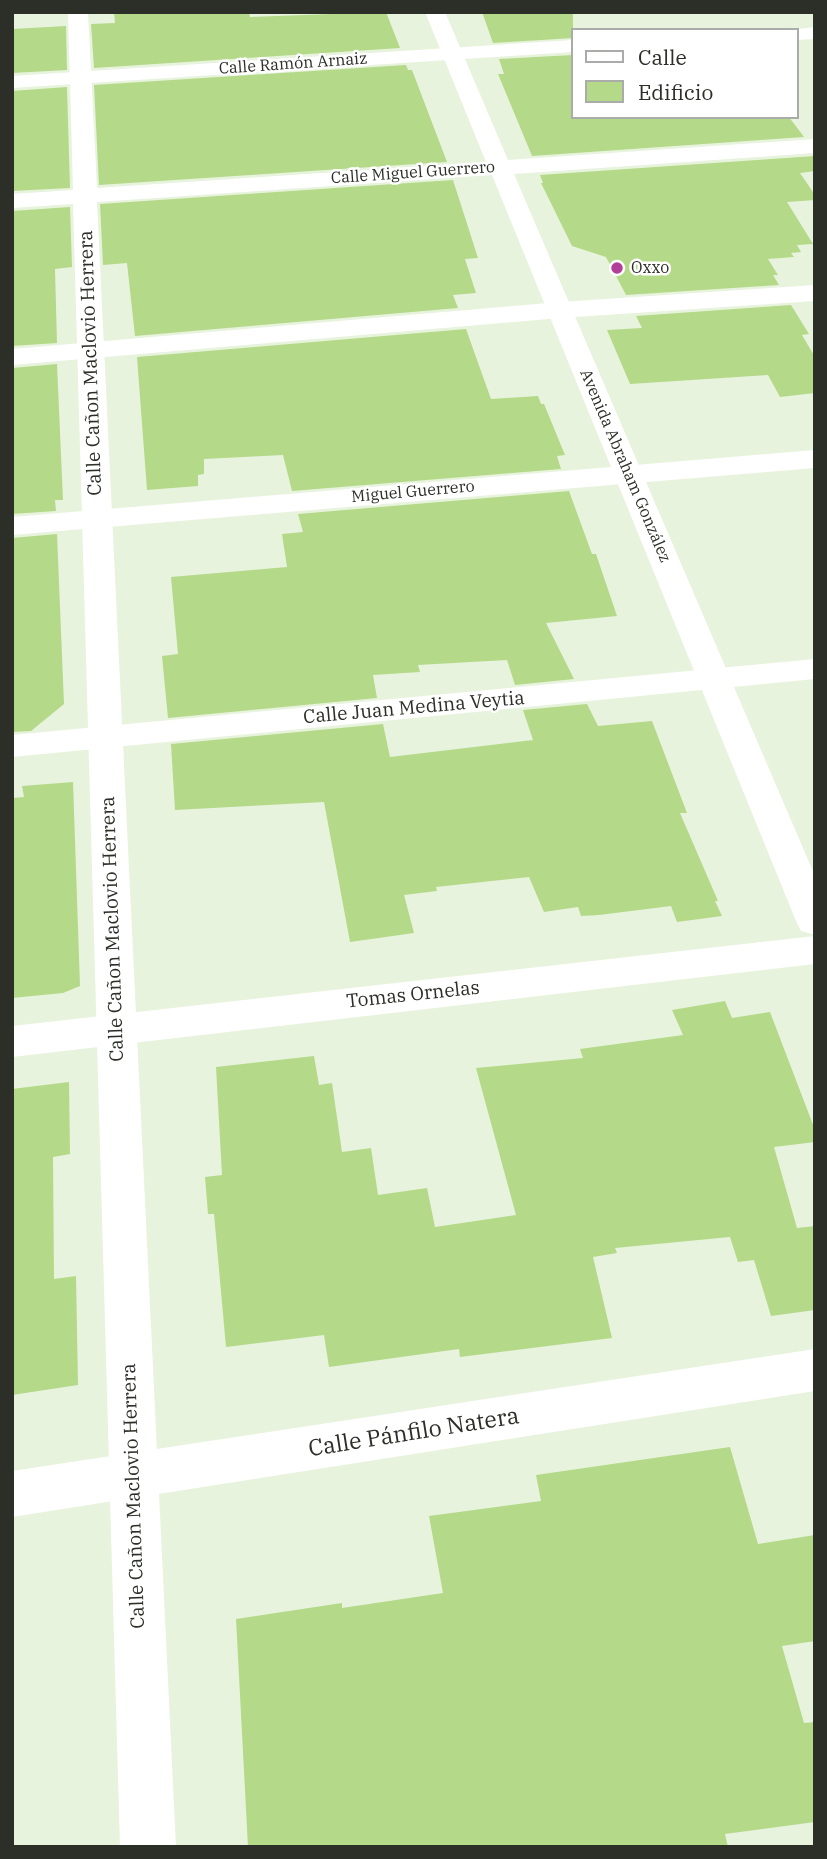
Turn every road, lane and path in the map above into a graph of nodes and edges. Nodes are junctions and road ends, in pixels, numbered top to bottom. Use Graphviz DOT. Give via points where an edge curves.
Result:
graph roads {
  1 [pos="78,12"];
  2 [pos="435,12"];
  3 [pos="572,47"];
  4 [pos="452,53"];
  5 [pos="80,78"];
  6 [pos="12,82"];
  7 [pos="815,146"];
  8 [pos="500,167"];
  9 [pos="85,196"];
  10 [pos="12,201"];
  11 [pos="815,293"];
  12 [pos="560,310"];
  13 [pos="90,351"];
  14 [pos="12,356"];
  15 [pos="815,460"];
  16 [pos="628,474"];
  17 [pos="97,518"];
  18 [pos="12,526"];
  19 [pos="815,669"];
  20 [pos="714,679"];
  21 [pos="105,737"];
  22 [pos="12,746"];
  23 [pos="815,921"];
  24 [pos="815,950"];
  25 [pos="117,1029"];
  26 [pos="12,1042"];
  27 [pos="815,1370"];
  28 [pos="134,1478"];
  29 [pos="12,1494"];
  30 [pos="148,1847"];
  1 -- 5 [label="street, Calle Cañon Maclovio Herrera"];
  2 -- 4 [label="street, Avenida Abraham González"];
  3 -- 4 [label="street, Calle Ramón Arnaiz"];
  4 -- 5 [label="street, Calle Ramón Arnaiz"];
  4 -- 8 [label="street, Avenida Abraham González"];
  5 -- 6 [label="street, Calle Ramón Arnaiz"];
  5 -- 9 [label="street, Calle Cañon Maclovio Herrera"];
  7 -- 8 [label="street, Calle Miguel Guerrero"];
  8 -- 9 [label="street, Calle Miguel Guerrero"];
  8 -- 12 [label="street, Avenida Abraham González"];
  9 -- 10 [label="street, Calle Miguel Guerrero"];
  9 -- 13 [label="street, Calle Cañon Maclovio Herrera"];
  11 -- 12 [label="street"];
  12 -- 13 [label="street"];
  12 -- 16 [label="street, Avenida Abraham González"];
  13 -- 14 [label="street"];
  13 -- 17 [label="street, Calle Cañon Maclovio Herrera"];
  15 -- 16 [label="street, Miguel Guerrero"];
  16 -- 17 [label="street, Miguel Guerrero"];
  16 -- 20 [label="street, Avenida Abraham González"];
  17 -- 18 [label="street, Miguel Guerrero"];
  17 -- 21 [label="street, Calle Cañon Maclovio Herrera"];
  19 -- 20 [label="street, Calle Juan Medina Veytia"];
  20 -- 21 [label="street, Calle Juan Medina Veytia"];
  20 -- 23 [label="street, Avenida Abraham González"];
  21 -- 22 [label="street, Calle Juan Medina Veytia"];
  21 -- 25 [label="street, Calle Cañon Maclovio Herrera"];
  24 -- 25 [label="street, Tomas Ornelas"];
  25 -- 26 [label="street, Tomas Ornelas"];
  25 -- 28 [label="street, Calle Cañon Maclovio Herrera"];
  27 -- 28 [label="street, Calle Pánfilo Natera"];
  28 -- 29 [label="street, Calle Pánfilo Natera"];
  28 -- 30 [label="street, Calle Cañon Maclovio Herrera"];
}
